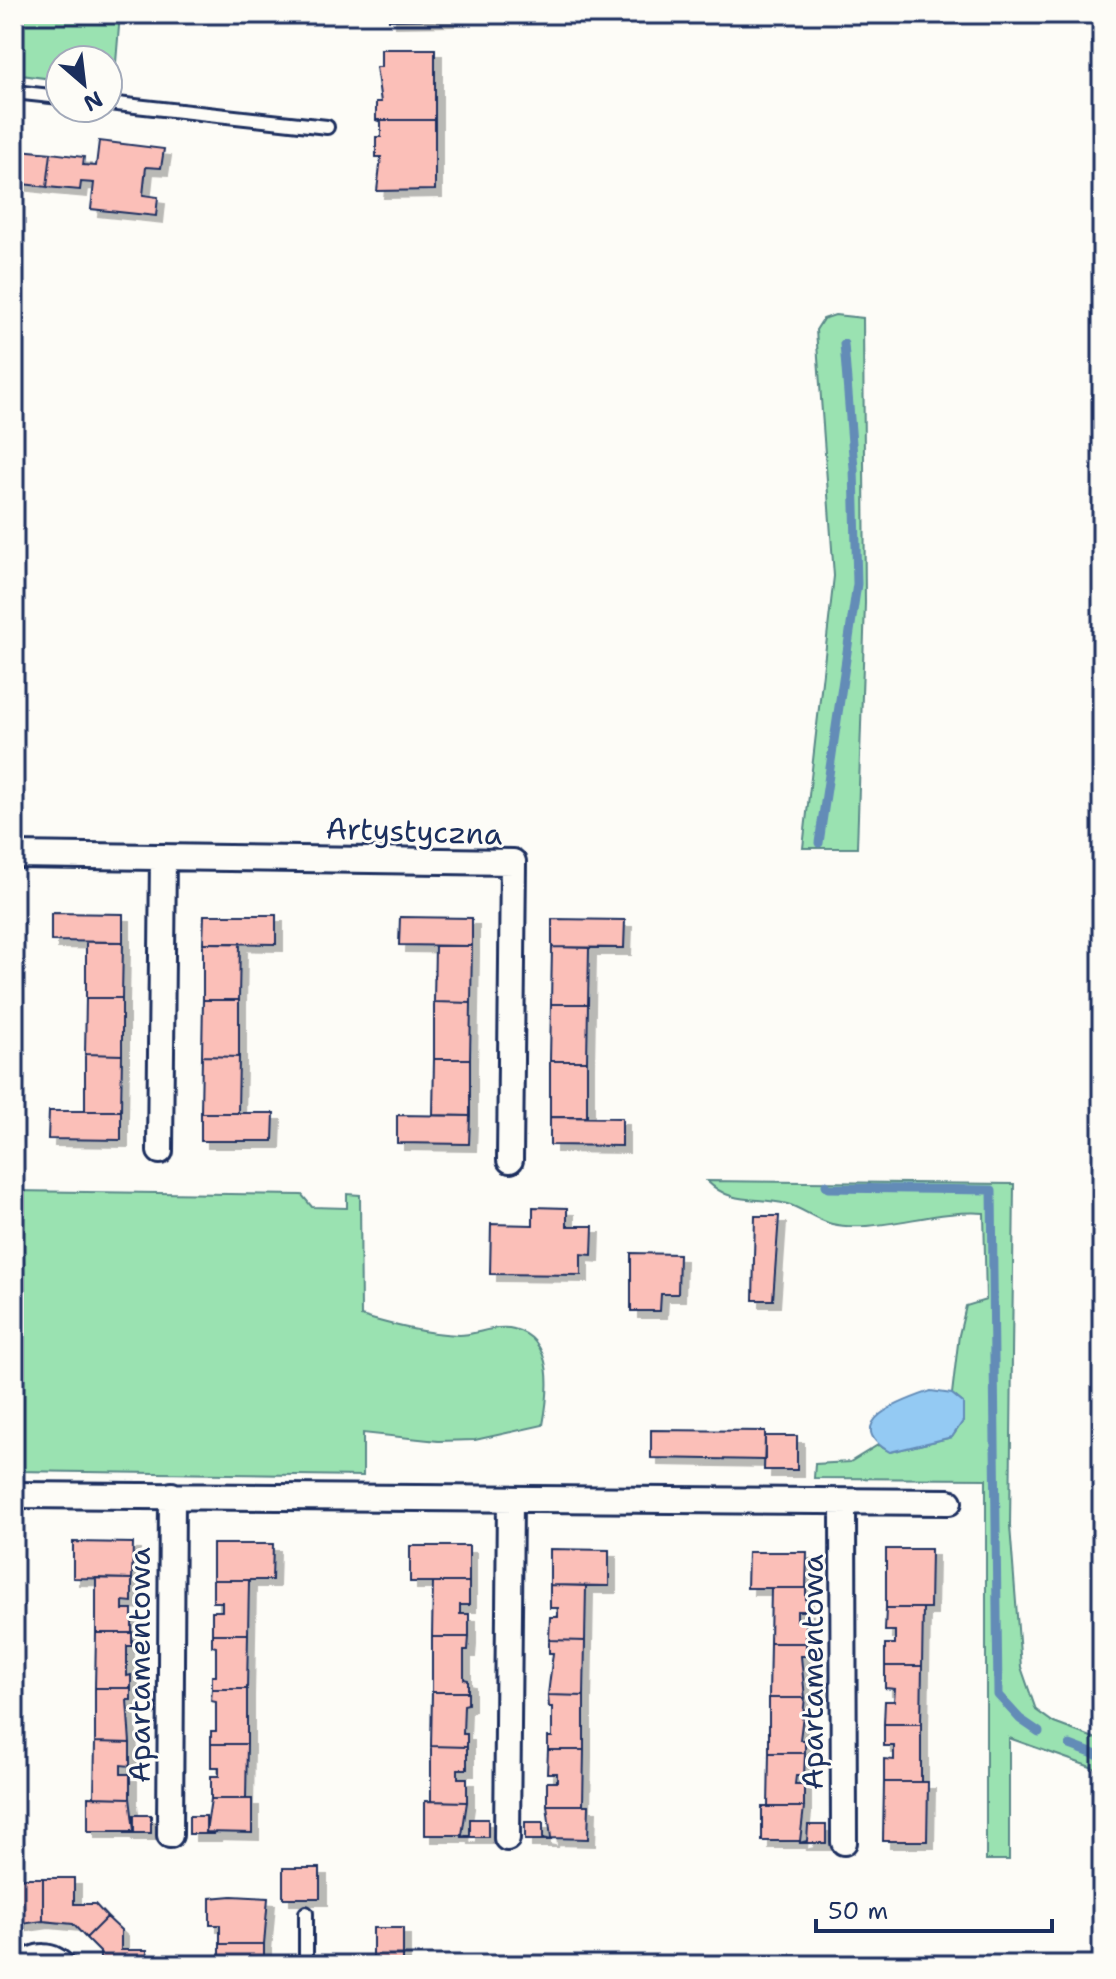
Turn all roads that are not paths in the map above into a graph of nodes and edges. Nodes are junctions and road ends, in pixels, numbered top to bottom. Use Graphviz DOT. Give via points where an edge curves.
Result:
graph roads {
  1 [pos="14,92"];
  2 [pos="44,95"];
  3 [pos="124,105"];
  4 [pos="327,127"];
  5 [pos="14,855"];
  6 [pos="163,857"];
  7 [pos="160,1151"];
  8 [pos="510,1160"];
  9 [pos="14,1495"];
  10 [pos="172,1495"];
  11 [pos="510,1500"];
  12 [pos="843,1502"];
  13 [pos="949,1502"];
  14 [pos="170,1835"];
  15 [pos="507,1838"];
  16 [pos="844,1842"];
  17 [pos="306,1913"];
  18 [pos="18,1965"];
  19 [pos="70,1965"];
  20 [pos="306,1965"];
  1 -- 2 [label="lane"];
  3 -- 4 [label="lane"];
  5 -- 6 [label="street, Artystyczna"];
  6 -- 7 [label="street"];
  6 -- 8 [label="street, Artystyczna" via="513,862"];
  9 -- 10 [label="street"];
  10 -- 11 [label="street"];
  10 -- 14 [label="street, Apartamentowa"];
  11 -- 12 [label="street"];
  11 -- 15 [label="street"];
  12 -- 13 [label="street"];
  12 -- 16 [label="street, Apartamentowa"];
  17 -- 20 [label="lane"];
  18 -- 19 [label="lane" via="31,1954 48,1951"];
}
